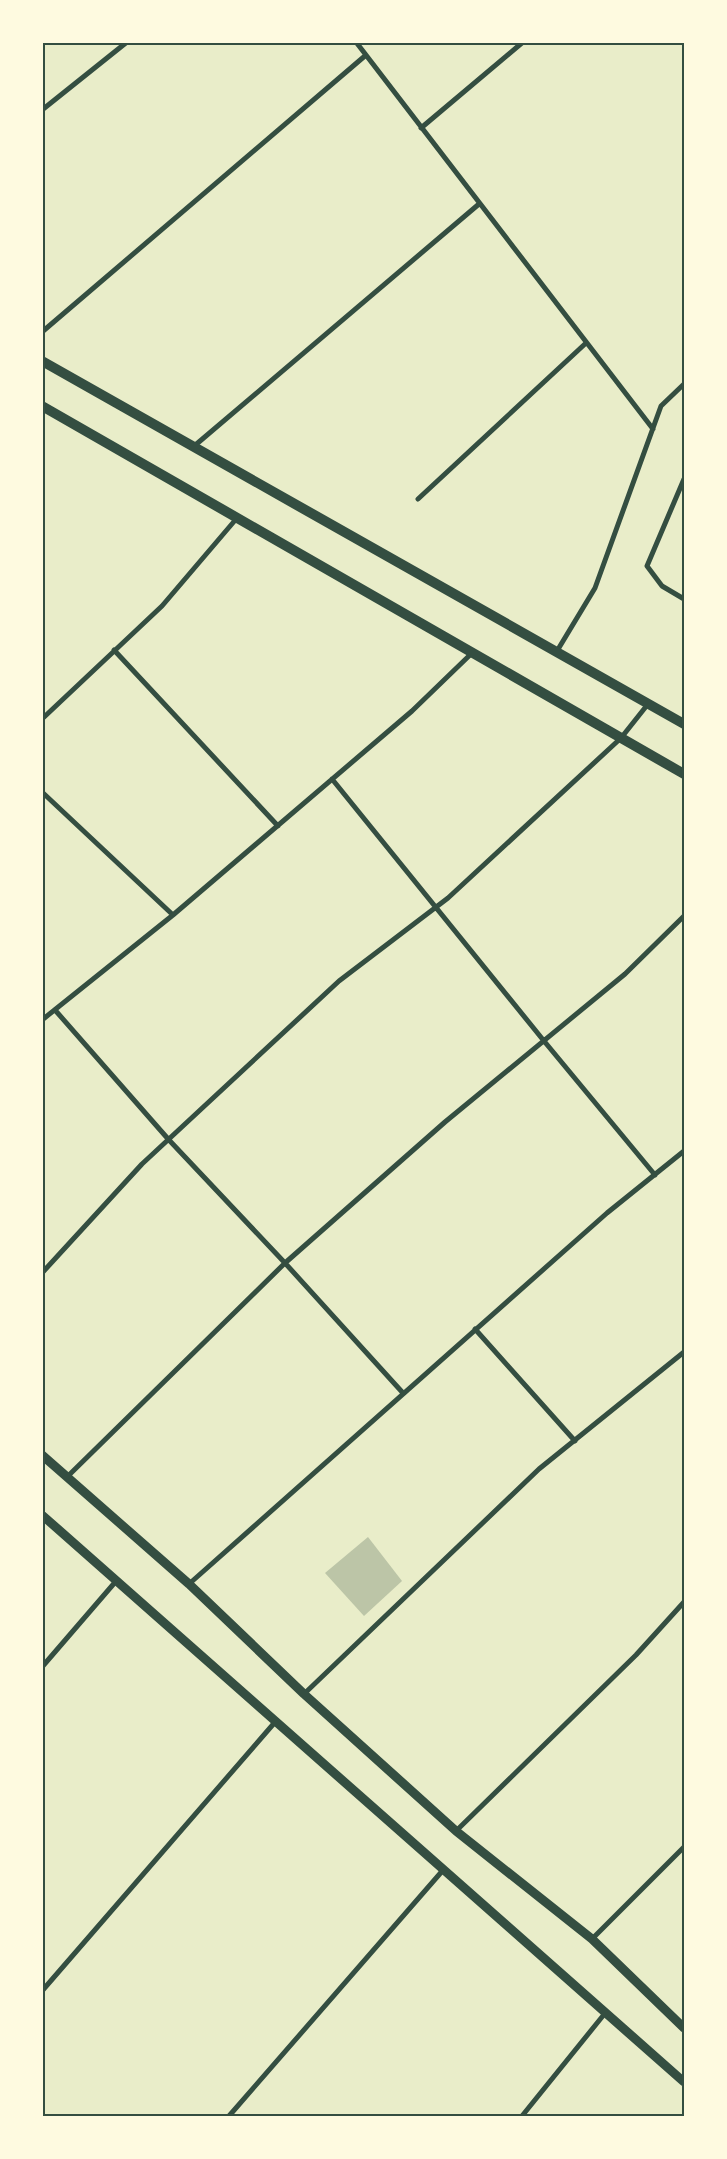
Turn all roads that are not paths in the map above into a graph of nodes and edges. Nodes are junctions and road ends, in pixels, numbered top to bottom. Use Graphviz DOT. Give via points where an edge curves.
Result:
graph roads {
  1 [pos="127,42"];
  2 [pos="356,42"];
  3 [pos="523,42"];
  4 [pos="366,55"];
  5 [pos="42,110"];
  6 [pos="421,128"];
  7 [pos="479,204"];
  8 [pos="42,332"];
  9 [pos="586,343"];
  10 [pos="42,361"];
  11 [pos="684,384"];
  12 [pos="42,406"];
  13 [pos="653,429"];
  14 [pos="193,447"];
  15 [pos="684,479"];
  16 [pos="418,499"];
  17 [pos="237,518"];
  18 [pos="684,599"];
  19 [pos="114,650"];
  20 [pos="557,651"];
  21 [pos="472,653"];
  22 [pos="649,704"];
  23 [pos="42,719"];
  24 [pos="684,724"];
  25 [pos="621,738"];
  26 [pos="684,774"];
  27 [pos="332,779"];
  28 [pos="42,792"];
  29 [pos="278,826"];
  30 [pos="436,907"];
  31 [pos="173,915"];
  32 [pos="684,916"];
  33 [pos="55,1010"];
  34 [pos="42,1020"];
  35 [pos="544,1041"];
  36 [pos="168,1140"];
  37 [pos="684,1151"];
  38 [pos="655,1175"];
  39 [pos="285,1263"];
  40 [pos="42,1273"];
  41 [pos="475,1329"];
  42 [pos="684,1352"];
  43 [pos="403,1393"];
  44 [pos="574,1441"];
  45 [pos="42,1455"];
  46 [pos="68,1477"];
  47 [pos="42,1515"];
  48 [pos="117,1580"];
  49 [pos="189,1584"];
  50 [pos="684,1602"];
  51 [pos="42,1667"];
  52 [pos="304,1694"];
  53 [pos="276,1721"];
  54 [pos="456,1830"];
  55 [pos="684,1847"];
  56 [pos="444,1869"];
  57 [pos="592,1939"];
  58 [pos="42,1991"];
  59 [pos="606,2012"];
  60 [pos="684,2028"];
  61 [pos="684,2082"];
  62 [pos="229,2116"];
  63 [pos="522,2116"];
  1 -- 5 [label="street"];
  2 -- 4 [label="street"];
  3 -- 6 [label="street"];
  4 -- 6 [label="street"];
  4 -- 8 [label="street"];
  6 -- 7 [label="street"];
  7 -- 9 [label="street"];
  7 -- 14 [label="street"];
  9 -- 13 [label="street"];
  9 -- 16 [label="street"];
  10 -- 14 [label="main road"];
  11 -- 13 [label="street" via="661,406"];
  12 -- 17 [label="main road"];
  13 -- 20 [label="street" via="595,588"];
  14 -- 20 [label="main road"];
  15 -- 18 [label="street" via="647,566 662,586"];
  17 -- 19 [label="street" via="162,606"];
  17 -- 21 [label="main road"];
  19 -- 23 [label="street"];
  19 -- 29 [label="street"];
  20 -- 22 [label="main road"];
  21 -- 25 [label="main road"];
  21 -- 27 [label="street" via="412,711"];
  22 -- 24 [label="main road"];
  22 -- 25 [label="street"];
  25 -- 26 [label="main road"];
  25 -- 30 [label="street"];
  27 -- 29 [label="street"];
  27 -- 30 [label="street"];
  28 -- 31 [label="street"];
  29 -- 31 [label="street"];
  30 -- 35 [label="street"];
  30 -- 36 [label="street" via="339,981"];
  31 -- 33 [label="street"];
  32 -- 35 [label="street" via="625,974"];
  33 -- 34 [label="street"];
  33 -- 36 [label="street"];
  35 -- 38 [label="street"];
  35 -- 39 [label="street"];
  36 -- 39 [label="street"];
  36 -- 40 [label="street"];
  37 -- 38 [label="street"];
  38 -- 41 [label="street"];
  39 -- 43 [label="street"];
  39 -- 46 [label="street"];
  41 -- 43 [label="street"];
  41 -- 44 [label="street"];
  42 -- 44 [label="street"];
  43 -- 49 [label="street"];
  44 -- 52 [label="street" via="539,1469"];
  45 -- 46 [label="street"];
  46 -- 49 [label="street"];
  47 -- 48 [label="street"];
  48 -- 51 [label="street"];
  48 -- 53 [label="street"];
  49 -- 52 [label="street"];
  50 -- 54 [label="street" via="636,1655"];
  52 -- 54 [label="street"];
  53 -- 56 [label="street"];
  53 -- 58 [label="street"];
  54 -- 57 [label="street"];
  55 -- 57 [label="street"];
  56 -- 59 [label="street"];
  56 -- 62 [label="street"];
  57 -- 60 [label="street"];
  59 -- 61 [label="street"];
  59 -- 63 [label="street"];
}
